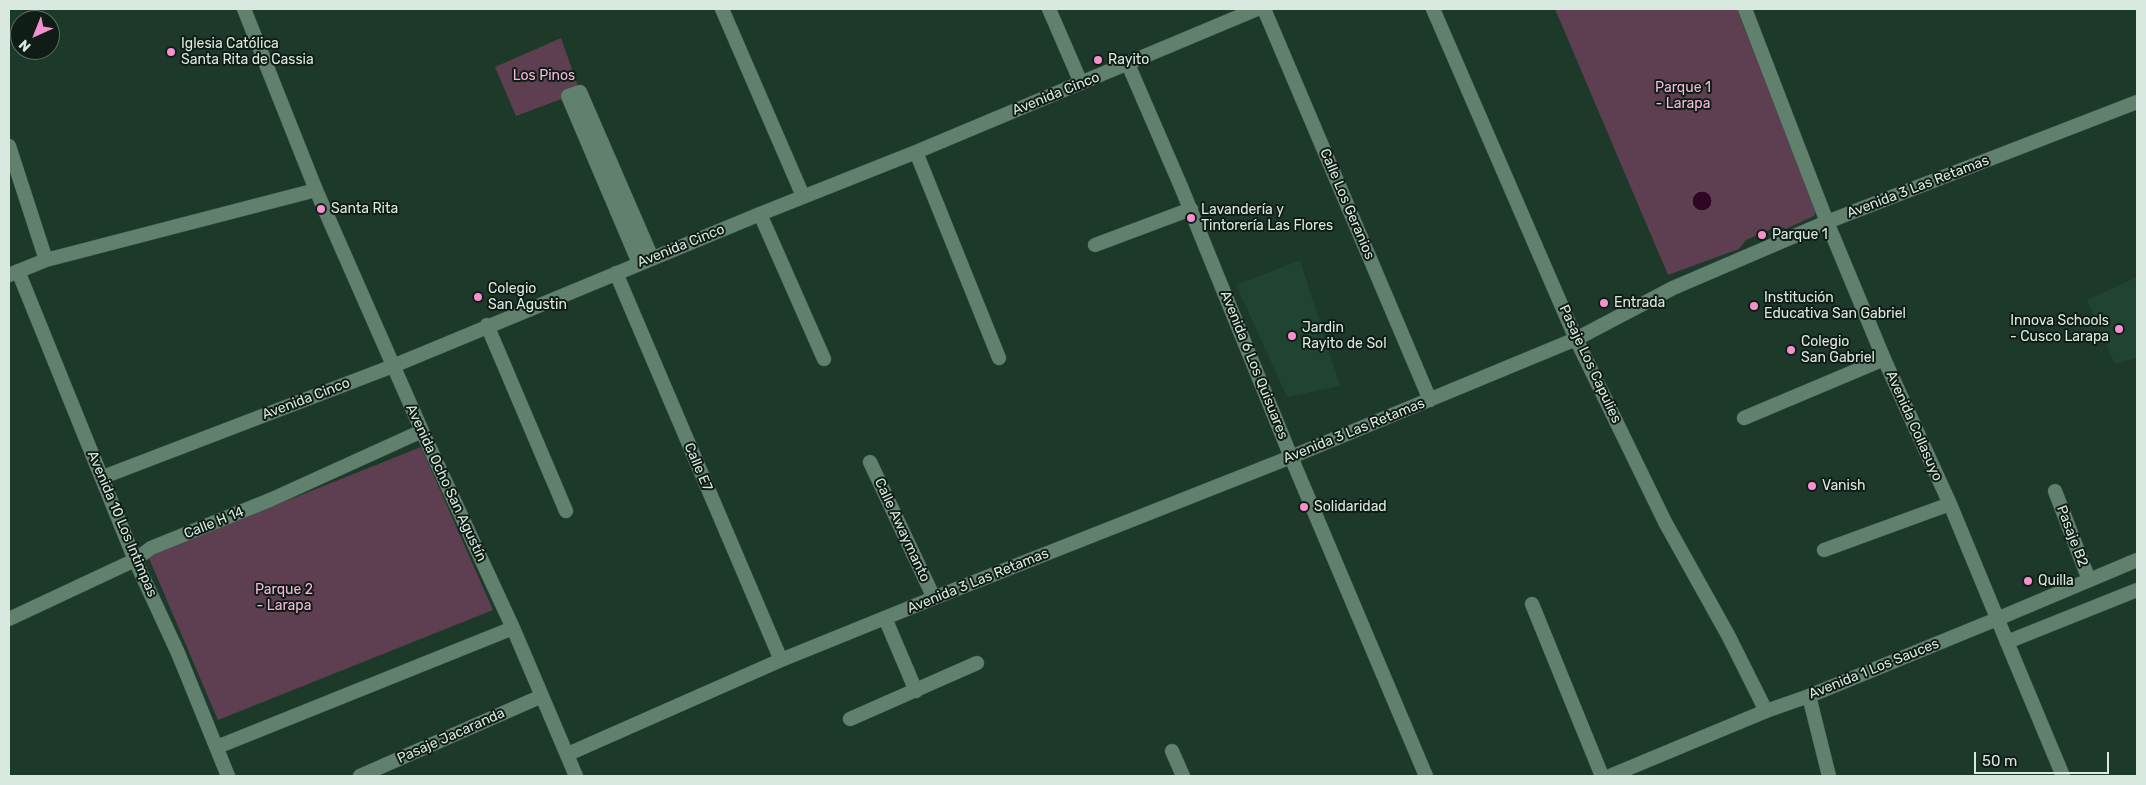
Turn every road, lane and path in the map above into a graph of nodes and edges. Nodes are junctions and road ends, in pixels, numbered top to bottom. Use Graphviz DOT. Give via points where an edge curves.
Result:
graph roads {
  1 [pos="244,9"];
  2 [pos="722,9"];
  3 [pos="1049,9"];
  4 [pos="1257,9"];
  5 [pos="1264,9"];
  6 [pos="1433,9"];
  7 [pos="1745,9"];
  8 [pos="1128,64"];
  9 [pos="1081,83"];
  10 [pos="2137,102"];
  11 [pos="9,146"];
  12 [pos="916,152"];
  13 [pos="316,190"];
  14 [pos="802,196"];
  15 [pos="1191,210"];
  16 [pos="760,214"];
  17 [pos="1827,222"];
  18 [pos="1095,245"];
  19 [pos="46,260"];
  20 [pos="646,261"];
  21 [pos="14,273"];
  22 [pos="616,273"];
  23 [pos="487,326"];
  24 [pos="1576,339"];
  25 [pos="999,358"];
  26 [pos="1884,359"];
  27 [pos="824,360"];
  28 [pos="393,366"];
  29 [pos="1430,400"];
  30 [pos="1744,418"];
  31 [pos="422,431"];
  32 [pos="1290,457"];
  33 [pos="870,462"];
  34 [pos="103,477"];
  35 [pos="2055,491"];
  36 [pos="1950,504"];
  37 [pos="566,511"];
  38 [pos="1824,550"];
  39 [pos="135,560"];
  40 [pos="2137,560"];
  41 [pos="2089,580"];
  42 [pos="2137,590"];
  43 [pos="934,598"];
  44 [pos="1532,604"];
  45 [pos="885,618"];
  46 [pos="9,619"];
  47 [pos="1997,619"];
  48 [pos="513,628"];
  49 [pos="2007,642"];
  50 [pos="781,660"];
  51 [pos="977,663"];
  52 [pos="916,691"];
  53 [pos="542,696"];
  54 [pos="1809,696"];
  55 [pos="1766,711"];
  56 [pos="850,719"];
  57 [pos="217,747"];
  58 [pos="1172,751"];
  59 [pos="568,754"];
  60 [pos="228,776"];
  61 [pos="360,776"];
  62 [pos="576,776"];
  63 [pos="1183,776"];
  64 [pos="1426,776"];
  65 [pos="1602,776"];
  66 [pos="1610,776"];
  67 [pos="1829,776"];
  68 [pos="2064,776"];
  1 -- 13 [label="street, Avenida Ocho San Agustín"];
  2 -- 14 [label="street"];
  3 -- 9 [label="street"];
  4 -- 8 [label="street, Avenida Cinco"];
  5 -- 29 [label="street, Calle Los Geranios"];
  6 -- 24 [label="street, Pasaje Los Capulies"];
  7 -- 17 [label="street, Avenida Collasuyo"];
  8 -- 9 [label="street, Avenida Cinco"];
  8 -- 15 [label="street, Avenida 6 Los Quisuares"];
  9 -- 12 [label="street, Avenida Cinco"];
  10 -- 17 [label="street, Avenida 3 Las Retamas"];
  11 -- 19 [label="street"];
  12 -- 14 [label="street, Avenida Cinco"];
  12 -- 25 [label="street"];
  13 -- 19 [label="street"];
  13 -- 28 [label="street, Avenida Ocho San Agustín"];
  14 -- 16 [label="street, Avenida Cinco"];
  15 -- 18 [label="street"];
  15 -- 32 [label="street, Avenida 6 Los Quisuares"];
  16 -- 20 [label="street, Avenida Cinco"];
  16 -- 27 [label="street"];
  17 -- 24 [label="street, Avenida 3 Las Retamas" via="1673,288"];
  17 -- 26 [label="street, Avenida Collasuyo"];
  19 -- 21 [label="street"];
  20 -- 20 [label="street" via="568,96 580,92"];
  20 -- 22 [label="street, Avenida Cinco"];
  21 -- 34 [label="street, Avenida 10 Los Intimpas"];
  22 -- 23 [label="street, Avenida Cinco"];
  22 -- 50 [label="street, Calle E7"];
  23 -- 28 [label="street, Avenida Cinco"];
  23 -- 37 [label="street"];
  24 -- 29 [label="street, Avenida 3 Las Retamas"];
  24 -- 55 [label="street, Pasaje Los Capulies" via="1665,522"];
  26 -- 30 [label="street"];
  26 -- 36 [label="street, Avenida Collasuyo"];
  28 -- 31 [label="street, Avenida Ocho San Agustín"];
  28 -- 34 [label="street, Avenida Cinco"];
  29 -- 32 [label="street, Avenida 3 Las Retamas"];
  31 -- 39 [label="street, Calle H 14" via="270,500 151,548"];
  31 -- 48 [label="street, Avenida Ocho San Agustín"];
  32 -- 43 [label="street, Avenida 3 Las Retamas"];
  32 -- 64 [label="street, Avenida 6 Los Quisuares"];
  33 -- 43 [label="street, Calle Awaymanto"];
  34 -- 39 [label="street, Avenida 10 Los Intimpas"];
  35 -- 41 [label="street, Pasaje B2"];
  36 -- 38 [label="street"];
  36 -- 47 [label="street, Avenida Collasuyo"];
  39 -- 46 [label="street, Calle H 14"];
  39 -- 57 [label="street, Avenida 10 Los Intimpas"];
  40 -- 41 [label="street, Avenida 1 Los Sauces"];
  41 -- 47 [label="street, Avenida 1 Los Sauces"];
  42 -- 49 [label="street"];
  43 -- 45 [label="street, Avenida 3 Las Retamas"];
  44 -- 65 [label="street"];
  45 -- 50 [label="street, Avenida 3 Las Retamas"];
  45 -- 52 [label="street"];
  47 -- 49 [label="street, Avenida Collasuyo"];
  47 -- 54 [label="street, Avenida 1 Los Sauces"];
  48 -- 53 [label="street, Avenida Ocho San Agustín"];
  48 -- 57 [label="street"];
  49 -- 68 [label="street"];
  50 -- 59 [label="street, Avenida 3 Las Retamas"];
  51 -- 52 [label="street"];
  52 -- 56 [label="street"];
  53 -- 59 [label="street, Avenida Ocho San Agustín"];
  53 -- 61 [label="street, Pasaje Jacaranda"];
  54 -- 55 [label="street, Avenida 1 Los Sauces"];
  54 -- 67 [label="street"];
  55 -- 66 [label="street, Avenida 1 Los Sauces"];
  57 -- 60 [label="street, Avenida 10 Los Intimpas"];
  58 -- 63 [label="street"];
  59 -- 62 [label="street, Avenida Ocho San Agustín"];
}
